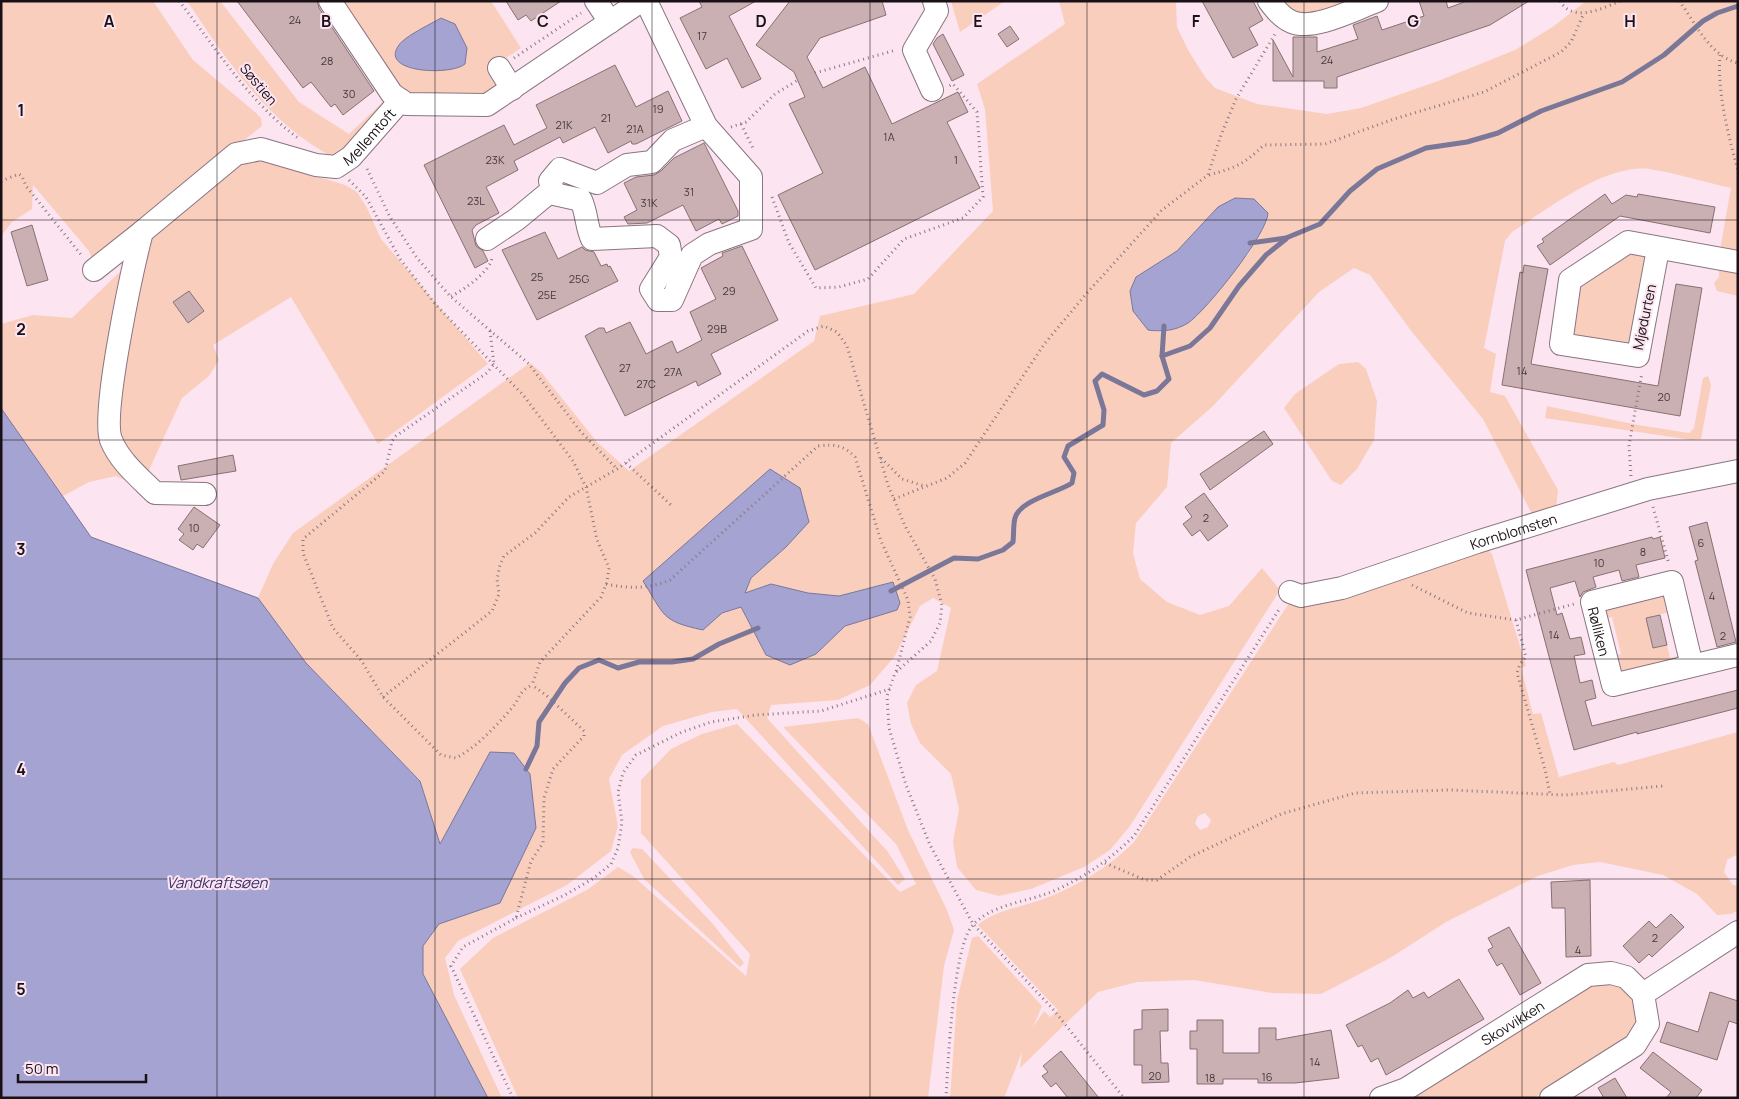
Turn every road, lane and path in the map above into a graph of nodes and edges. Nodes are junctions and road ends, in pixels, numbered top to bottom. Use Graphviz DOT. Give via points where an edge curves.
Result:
graph roads {
  1 [pos="179,1"];
  2 [pos="330,1"];
  3 [pos="646,1"];
  4 [pos="934,1"];
  5 [pos="1269,1"];
  6 [pos="1377,1"];
  7 [pos="1560,1"];
  8 [pos="1620,1"];
  9 [pos="1679,1"];
  10 [pos="614,7"];
  11 [pos="1584,13"];
  12 [pos="1284,18"];
  13 [pos="914,50"];
  14 [pos="1720,55"];
  15 [pos="1738,63"];
  16 [pos="498,68"];
  17 [pos="815,73"];
  18 [pos="798,80"];
  19 [pos="512,89"];
  20 [pos="932,90"];
  21 [pos="401,100"];
  22 [pos="741,124"];
  23 [pos="708,129"];
  24 [pos="299,139"];
  25 [pos="756,155"];
  26 [pos="365,165"];
  27 [pos="336,167"];
  28 [pos="1738,170"];
  29 [pos="1208,175"];
  30 [pos="1,181"];
  31 [pos="552,190"];
  32 [pos="772,194"];
  33 [pos="142,232"];
  34 [pos="487,239"];
  35 [pos="1658,249"];
  36 [pos="1738,262"];
  37 [pos="94,270"];
  38 [pos="450,296"];
  39 [pos="490,331"];
  40 [pos="1638,356"];
  41 [pos="494,364"];
  42 [pos="880,458"];
  43 [pos="626,463"];
  44 [pos="617,470"];
  45 [pos="1738,471"];
  46 [pos="924,486"];
  47 [pos="586,487"];
  48 [pos="1641,491"];
  49 [pos="205,494"];
  50 [pos="894,498"];
  51 [pos="671,505"];
  52 [pos="1387,573"];
  53 [pos="1672,582"];
  54 [pos="606,584"];
  55 [pos="1290,592"];
  56 [pos="1592,602"];
  57 [pos="1516,620"];
  58 [pos="1738,655"];
  59 [pos="1692,666"];
  60 [pos="895,673"];
  61 [pos="532,685"];
  62 [pos="890,688"];
  63 [pos="383,697"];
  64 [pos="1663,786"];
  65 [pos="1550,794"];
  66 [pos="1105,863"];
  67 [pos="516,918"];
  68 [pos="973,924"];
  69 [pos="1738,932"];
  70 [pos="1643,994"];
  71 [pos="513,1098"];
  72 [pos="946,1098"];
  73 [pos="1124,1098"];
  74 [pos="1381,1098"];
  75 [pos="1551,1098"];
  1 -- 24 [label="path, Søstien" via="277,123"];
  2 -- 21 [label="street" via="392,94"];
  3 -- 23 [label="street"];
  4 -- 13 [label="street" via="937,11"];
  5 -- 12 [label="street"];
  6 -- 12 [label="street" via="1311,25"];
  7 -- 11 [label="path" via="1572,13"];
  8 -- 11 [label="path"];
  9 -- 14 [label="path"];
  10 -- 16 [label="path"];
  10 -- 19 [label="street, Mellemtoft"];
  11 -- 29 [label="path" via="1571,42 1561,52 1484,92 1325,144 1264,145 1254,157 1239,166"];
  12 -- 29 [label="path" via="1236,99"];
  13 -- 17 [label="path" via="890,51"];
  13 -- 20 [label="street"];
  14 -- 15 [label="path"];
  14 -- 28 [label="path" via="1725,109"];
  16 -- 19 [label="street"];
  18 -- 22 [label="path" via="775,94"];
  19 -- 21 [label="street, Mellemtoft" via="487,105 406,104"];
  20 -- 32 [label="path" via="954,84 977,112 983,197 963,218 904,239 868,279 839,287 816,288 789,243"];
  21 -- 27 [label="street, Mellemtoft" via="351,157"];
  22 -- 23 [label="path"];
  22 -- 25 [label="path"];
  23 -- 31 [label="street" via="673,140 652,162 627,165 597,183 560,169 550,181"];
  23 -- 31 [label="street" via="751,177 752,229 709,244 692,255 672,300 658,300 651,289 671,257 669,245 657,236 592,239 581,200 554,194"];
  26 -- 38 [label="path" via="390,217 417,258"];
  27 -- 33 [label="street, Mellemtoft" via="316,165 261,149 236,154"];
  27 -- 41 [label="path" via="366,197 400,259 436,305"];
  29 -- 46 [label="path" via="1162,210 1087,293 1045,343 965,463 947,478"];
  30 -- 37 [label="path" via="19,174 22,176 26,186"];
  31 -- 34 [label="street"];
  33 -- 37 [label="street, Mellemtoft"];
  33 -- 49 [label="street" via="113,384 110,438 118,455 155,493"];
  34 -- 38 [label="path" via="492,262 479,278"];
  35 -- 36 [label="street, Mjødurten"];
  35 -- 40 [label="street, Mjødurten"];
  35 -- 40 [label="street, Mjødurten" via="1628,242 1570,280 1561,344"];
  38 -- 39 [label="path"];
  39 -- 41 [label="path"];
  39 -- 44 [label="path" via="529,364 581,432"];
  40 -- 48 [label="path" via="1642,374 1628,445 1629,464"];
  41 -- 47 [label="path" via="524,396 573,461"];
  41 -- 63 [label="path" via="487,373 396,436 385,471 303,539 303,553 333,628 360,660"];
  42 -- 43 [label="path" via="846,346 837,332 824,326 808,331"];
  42 -- 46 [label="path" via="902,479"];
  42 -- 50 [label="path"];
  43 -- 44 [label="path"];
  43 -- 51 [label="path"];
  44 -- 47 [label="path"];
  45 -- 48 [label="street, Kornblomsten"];
  46 -- 50 [label="path"];
  47 -- 54 [label="path" via="597,540 609,568"];
  47 -- 63 [label="path" via="569,497 535,533 504,556 497,579 500,594 492,611"];
  48 -- 52 [label="street, Kornblomsten"];
  48 -- 53 [label="path" via="1668,561"];
  50 -- 60 [label="path" via="905,526 935,579 942,605 940,623 932,641"];
  52 -- 55 [label="street, Kornblomsten" via="1323,592 1301,596"];
  52 -- 57 [label="path" via="1468,613"];
  53 -- 56 [label="street, Rølliken"];
  53 -- 59 [label="street"];
  54 -- 60 [label="path" via="628,589 654,586 670,580 818,446 836,444 847,448 856,457 881,541 906,596 910,617"];
  54 -- 61 [label="path" via="600,597 540,662"];
  55 -- 66 [label="path" via="1134,836"];
  56 -- 57 [label="path" via="1576,603"];
  56 -- 59 [label="street, Rølliken" via="1613,685"];
  57 -- 65 [label="path" via="1526,657 1517,673"];
  58 -- 59 [label="street, Rølliken"];
  60 -- 62 [label="path"];
  61 -- 63 [label="path" via="521,691 513,706 474,748 456,758 441,755"];
  61 -- 67 [label="path" via="584,731 582,741 553,769 544,798 543,843 531,862"];
  62 -- 67 [label="path" via="821,711 710,722 636,755 620,783 622,822 618,848 611,864 565,895"];
  62 -- 68 [label="path" via="887,696 889,728 906,785 930,845"];
  64 -- 65 [label="path"];
  65 -- 66 [label="path" via="1450,790 1355,793 1281,814 1190,857 1157,880 1145,880"];
  66 -- 68 [label="path" via="1055,890 997,910"];
  67 -- 71 [label="path" via="463,947 451,966"];
  68 -- 72 [label="path" via="966,935 953,1000"];
  68 -- 73 [label="path" via="1052,1008"];
  69 -- 70 [label="street"];
  70 -- 74 [label="street, Skovvikken" via="1626,977 1611,973 1588,975 1406,1090"];
  70 -- 75 [label="street" via="1648,1024 1635,1045"];
}
